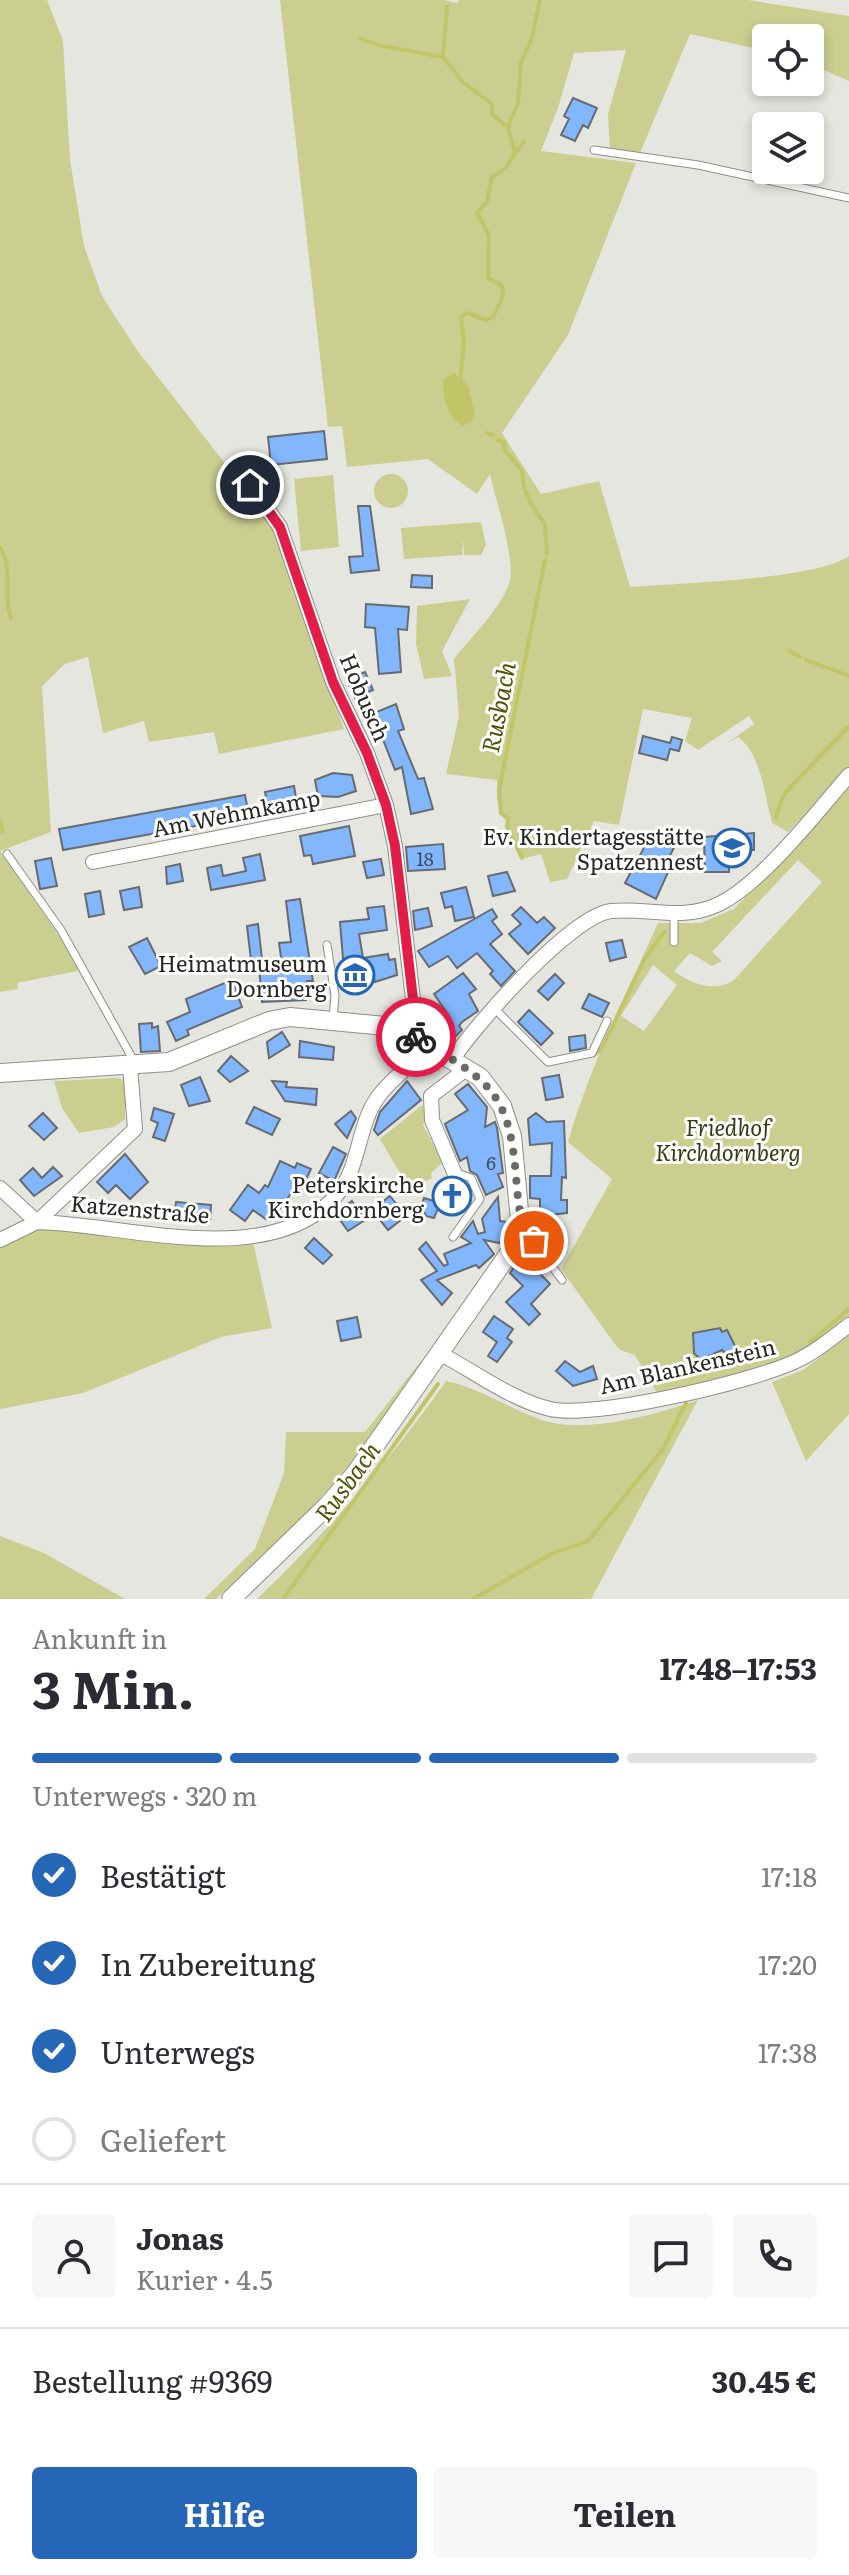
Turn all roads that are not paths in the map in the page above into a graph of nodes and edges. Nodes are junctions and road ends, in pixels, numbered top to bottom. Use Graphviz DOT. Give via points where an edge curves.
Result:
graph roads {
  1 [pos="594,150"];
  2 [pos="849,198"];
  3 [pos="250,485"];
  4 [pos="849,775"];
  5 [pos="386,805"];
  6 [pos="7,854"];
  7 [pos="93,862"];
  8 [pos="674,916"];
  9 [pos="674,942"];
  10 [pos="327,945"];
  11 [pos="495,1009"];
  12 [pos="333,1020"];
  13 [pos="607,1021"];
  14 [pos="408,1033"];
  15 [pos="428,1044"];
  16 [pos="459,1064"];
  17 [pos="132,1065"];
  18 [pos="0,1073"];
  19 [pos="454,1172"];
  20 [pos="0,1188"];
  21 [pos="520,1221"];
  22 [pos="37,1222"];
  23 [pos="453,1237"];
  24 [pos="0,1240"];
  25 [pos="562,1280"];
  26 [pos="849,1325"];
  27 [pos="441,1354"];
  28 [pos="231,1599"];
  1 -- 2 [label="lane" via="698,165"];
  3 -- 5 [label="street, Hobusch" via="280,527 333,682"];
  4 -- 8 [label="street" via="745,888 708,909"];
  5 -- 7 [label="street, Am Wehmkamp"];
  5 -- 14 [label="street, Hobusch" via="415,1016"];
  6 -- 17 [label="lane" via="85,970 133,1054"];
  8 -- 9 [label="lane"];
  8 -- 11 [label="street" via="635,910 584,920"];
  10 -- 12 [label="lane"];
  11 -- 13 [label="lane" via="548,1062 592,1053"];
  11 -- 16 [label="street"];
  12 -- 14 [label="street" via="383,1024"];
  12 -- 17 [label="street" via="279,1018 180,1059"];
  14 -- 15 [label="street"];
  15 -- 16 [label="street"];
  15 -- 22 [label="street, Katzenstraße" via="376,1098 341,1189 295,1227 201,1239"];
  16 -- 19 [label="street" via="431,1096 432,1120"];
  16 -- 21 [label="street" via="489,1085 507,1117"];
  17 -- 18 [label="street"];
  17 -- 22 [label="street" via="135,1129"];
  19 -- 23 [label="lane" via="471,1178 480,1199"];
  20 -- 22 [label="street, Katzenstraße"];
  21 -- 25 [label="lane"];
  21 -- 27 [label="street" via="510,1252"];
  22 -- 24 [label="street"];
  26 -- 27 [label="street, Am Blankenstein" via="786,1365 654,1400 583,1411 551,1409 524,1399"];
  27 -- 28 [label="street" via="346,1485"];
}
